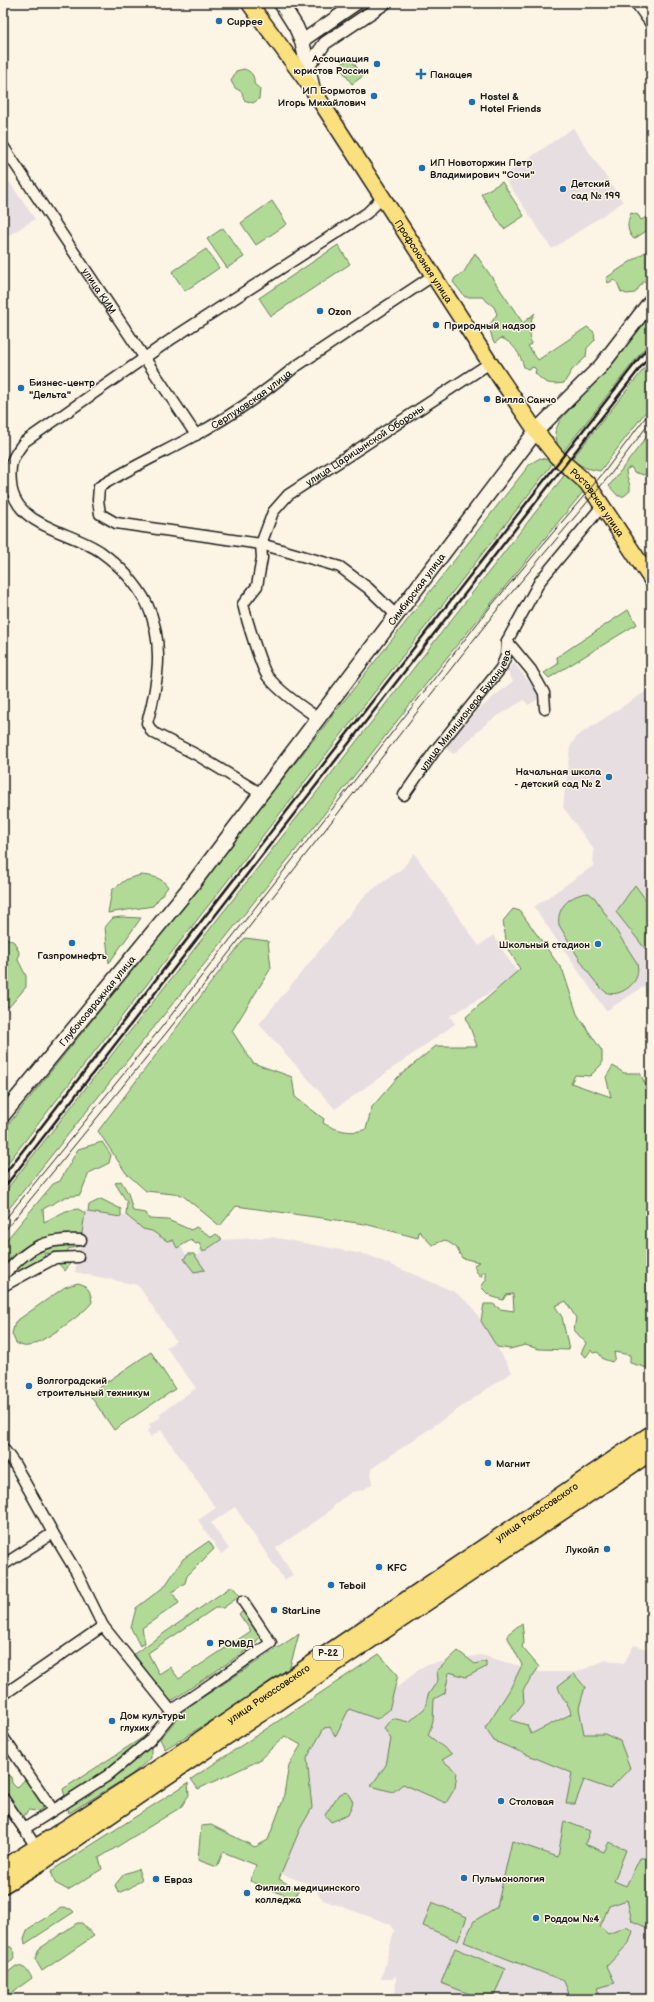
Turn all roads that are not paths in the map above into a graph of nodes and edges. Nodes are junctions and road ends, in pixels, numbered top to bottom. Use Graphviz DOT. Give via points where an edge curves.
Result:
graph roads {
  1 [pos="249,3"];
  2 [pos="280,3"];
  3 [pos="357,3"];
  4 [pos="385,3"];
  5 [pos="636,3"];
  6 [pos="651,24"];
  7 [pos="302,41"];
  8 [pos="308,67"];
  9 [pos="313,90"];
  10 [pos="3,146"];
  11 [pos="383,197"];
  12 [pos="434,275"];
  13 [pos="651,301"];
  14 [pos="144,358"];
  15 [pos="490,363"];
  16 [pos="536,431"];
  17 [pos="196,435"];
  18 [pos="602,506"];
  19 [pos="261,544"];
  20 [pos="651,579"];
  21 [pos="396,615"];
  22 [pos="507,641"];
  23 [pos="545,709"];
  24 [pos="318,718"];
  25 [pos="260,793"];
  26 [pos="404,795"];
  27 [pos="191,886"];
  28 [pos="3,1115"];
  29 [pos="81,1240"];
  30 [pos="78,1257"];
  31 [pos="3,1275"];
  32 [pos="3,1286"];
  33 [pos="651,1434"];
  34 [pos="3,1448"];
  35 [pos="651,1452"];
  36 [pos="53,1533"];
  37 [pos="3,1565"];
  38 [pos="243,1601"];
  39 [pos="103,1626"];
  40 [pos="3,1694"];
  41 [pos="172,1712"];
  42 [pos="3,1737"];
  43 [pos="3,1798"];
  44 [pos="53,1810"];
  45 [pos="24,1829"];
  46 [pos="41,1853"];
  47 [pos="3,1869"];
  48 [pos="3,1885"];
  1 -- 9 [label="main road, Профсоюзная улица"];
  2 -- 7 [label="main road, Профсоюзная улица"];
  3 -- 7 [label="street"];
  4 -- 8 [label="street" via="325,43"];
  5 -- 6 [label="street"];
  7 -- 8 [label="main road, Профсоюзная улица"];
  8 -- 9 [label="main road, Профсоюзная улица"];
  9 -- 11 [label="main road, Профсоюзная улица"];
  10 -- 14 [label="street, улица КИМ"];
  11 -- 12 [label="main road, Профсоюзная улица"];
  11 -- 14 [label="street" via="367,213"];
  12 -- 15 [label="main road, Профсоюзная улица"];
  12 -- 17 [label="street, Серпуховская улица"];
  13 -- 16 [label="main road, Симбирская улица" via="601,366"];
  14 -- 17 [label="street, улица КИМ"];
  14 -- 25 [label="street" via="24,442 13,456 10,472 12,493 21,509 49,529 100,551 125,574 147,605 158,649 158,673 147,723 152,732 197,755"];
  15 -- 16 [label="main road, Профсоюзная улица"];
  15 -- 19 [label="street, улица Царицынской Обороны" via="288,495 273,512"];
  16 -- 18 [label="main road, Ростовская улица" via="556,456 587,483"];
  16 -- 21 [label="main road, Симбирская улица"];
  17 -- 19 [label="street, Серпуховская улица" via="99,487 100,514 116,523"];
  18 -- 20 [label="main road, Ростовская улица"];
  18 -- 22 [label="street, улица Милиционера Буханцева" via="540,581"];
  19 -- 21 [label="street" via="340,567 368,588"];
  19 -- 24 [label="street" via="260,573 257,586 243,604 245,615 268,676 294,701"];
  21 -- 24 [label="main road, Симбирская улица"];
  22 -- 23 [label="street" via="531,670 544,693"];
  22 -- 26 [label="street, улица Милиционера Буханцева" via="506,656 501,668 434,752"];
  24 -- 25 [label="main road, Симбирская улица"];
  25 -- 27 [label="main road, Симбирская улица"];
  27 -- 28 [label="main road, Глубокоовражная улица"];
  29 -- 31 [label="street" via="49,1240 30,1250"];
  30 -- 32 [label="street" via="55,1258"];
  33 -- 46 [label="highway, улица Рокоссовского / Р-22" via="154,1771"];
  34 -- 36 [label="street"];
  35 -- 46 [label="highway, улица Рокоссовского / Р-22" via="164,1778"];
  36 -- 37 [label="street"];
  36 -- 39 [label="street" via="77,1573"];
  38 -- 41 [label="street" via="271,1643"];
  39 -- 40 [label="street"];
  39 -- 41 [label="street"];
  41 -- 44 [label="street" via="149,1741 107,1776"];
  42 -- 44 [label="street"];
  43 -- 45 [label="street"];
  44 -- 45 [label="street"];
  45 -- 46 [label="street"];
  46 -- 47 [label="highway, улица Рокоссовского / Р-22"];
  46 -- 48 [label="highway, улица Рокоссовского / Р-22"];
}
